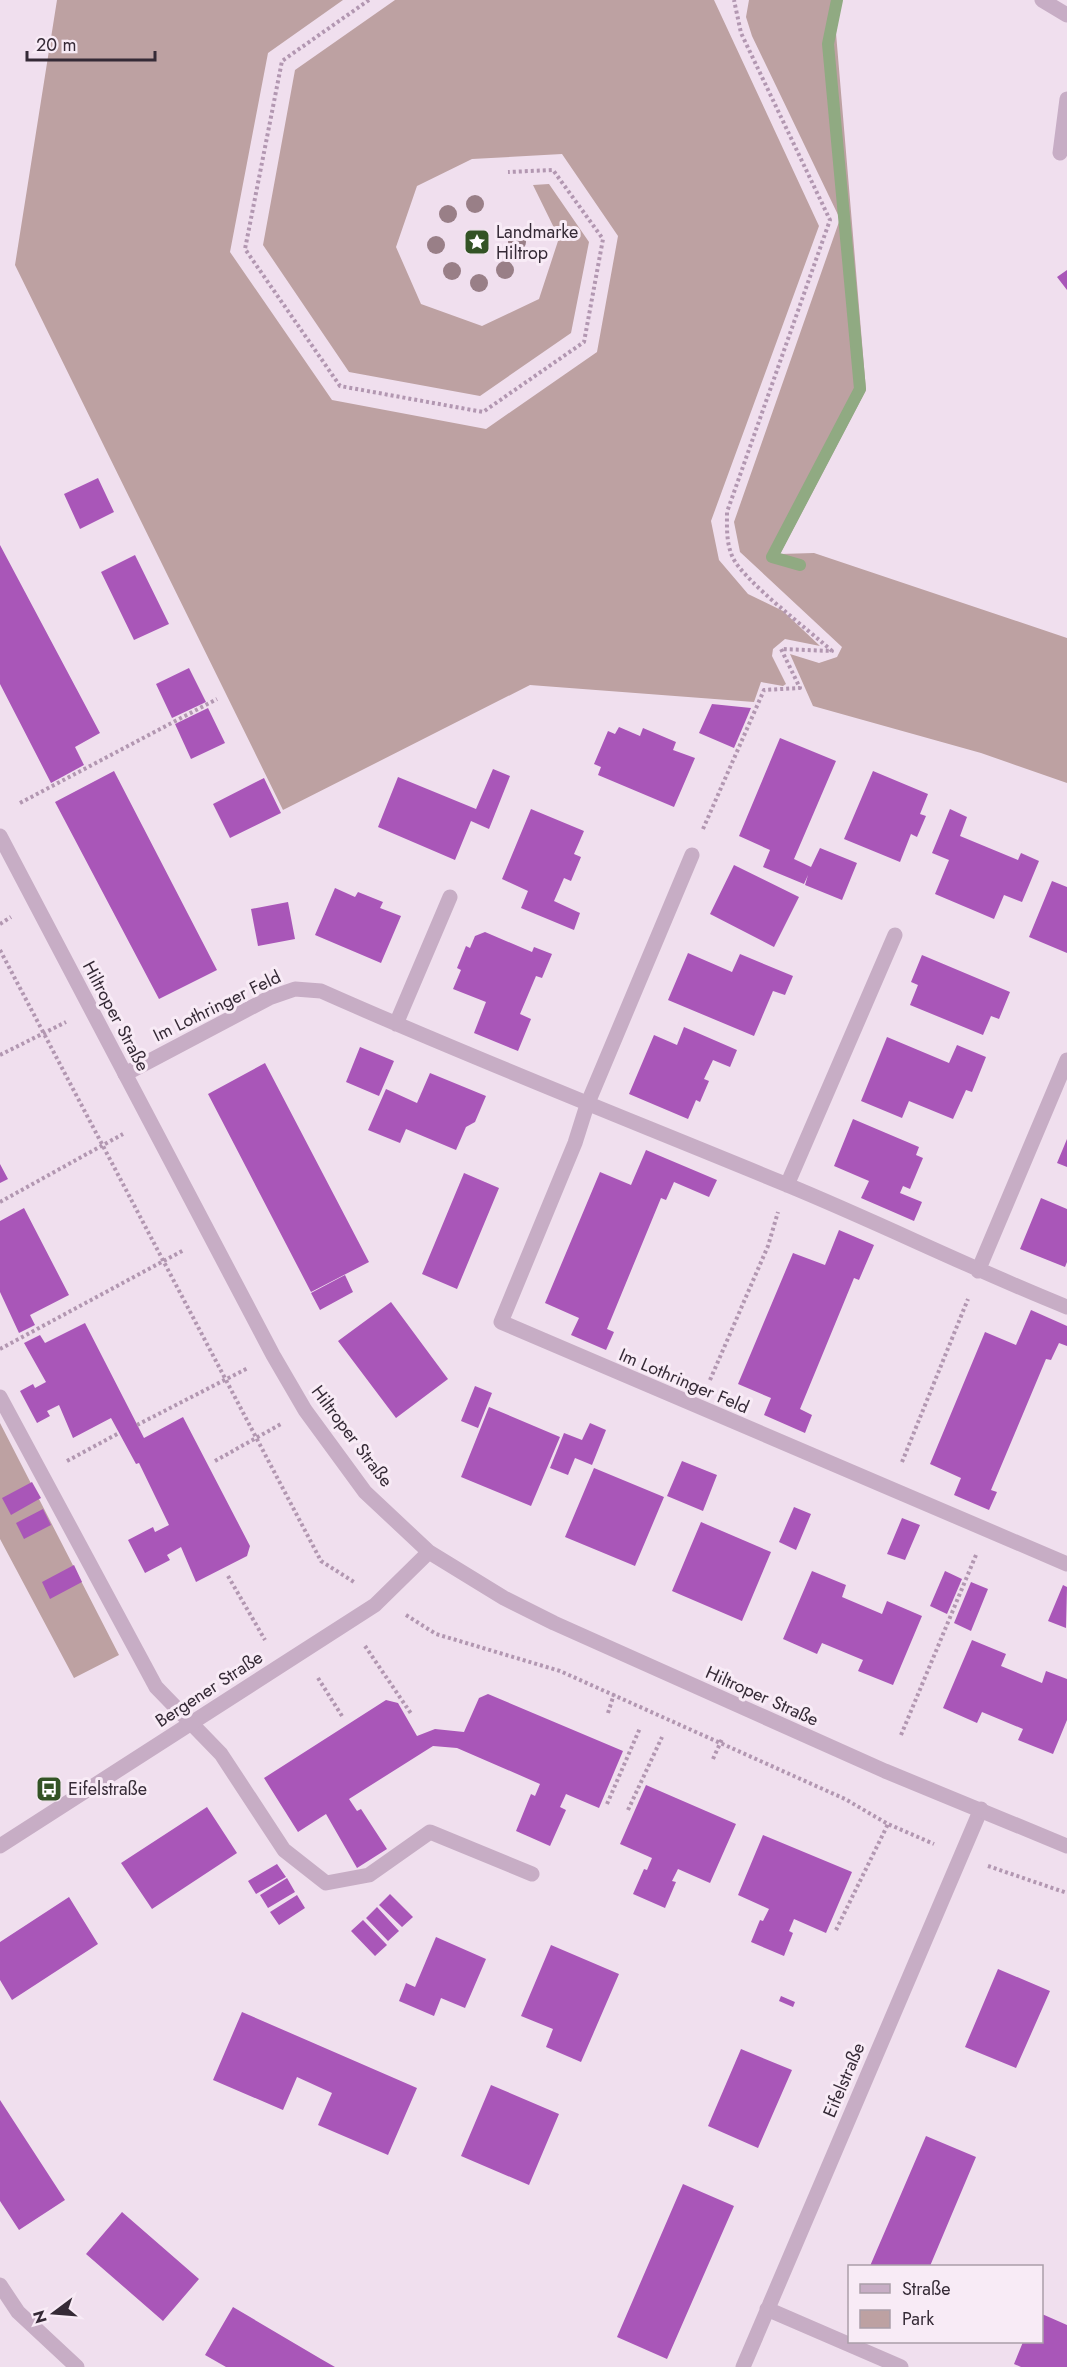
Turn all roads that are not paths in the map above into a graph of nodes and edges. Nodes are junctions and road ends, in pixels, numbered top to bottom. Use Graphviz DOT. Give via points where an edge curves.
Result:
graph roads {
  1 [pos="1042,0"];
  2 [pos="1067,15"];
  3 [pos="1067,99"];
  4 [pos="1060,153"];
  5 [pos="0,836"];
  6 [pos="692,855"];
  7 [pos="450,897"];
  8 [pos="895,935"];
  9 [pos="396,1024"];
  10 [pos="1067,1060"];
  11 [pos="125,1074"];
  12 [pos="587,1106"];
  13 [pos="787,1185"];
  14 [pos="978,1271"];
  15 [pos="1067,1307"];
  16 [pos="0,1397"];
  17 [pos="429,1552"];
  18 [pos="1067,1564"];
  19 [pos="192,1724"];
  20 [pos="981,1809"];
  21 [pos="0,1846"];
  22 [pos="1067,1846"];
  23 [pos="532,1874"];
  24 [pos="0,2285"];
  25 [pos="767,2309"];
  26 [pos="76,2367"];
  27 [pos="742,2367"];
  28 [pos="901,2367"];
  1 -- 2 [label="street"];
  3 -- 4 [label="street"];
  5 -- 11 [label="street, Hiltroper Straße"];
  6 -- 12 [label="street, Im Lothringer Feld"];
  7 -- 9 [label="street"];
  8 -- 13 [label="street"];
  9 -- 11 [label="street, Im Lothringer Feld" via="321,991 295,989 269,998"];
  9 -- 12 [label="street, Im Lothringer Feld"];
  10 -- 14 [label="street"];
  11 -- 17 [label="street, Hiltroper Straße" via="305,1410 365,1492"];
  12 -- 13 [label="street, Im Lothringer Feld"];
  12 -- 18 [label="street, Im Lothringer Feld" via="501,1322"];
  13 -- 14 [label="street, Im Lothringer Feld"];
  14 -- 15 [label="street, Im Lothringer Feld"];
  16 -- 19 [label="street" via="156,1687"];
  17 -- 19 [label="street, Bergener Straße" via="375,1605"];
  17 -- 20 [label="street, Hiltroper Straße" via="554,1623 864,1762"];
  19 -- 21 [label="street, Bergener Straße"];
  19 -- 23 [label="street" via="221,1754 284,1850 326,1883 369,1875 430,1832"];
  20 -- 22 [label="street, Hiltroper Straße"];
  20 -- 25 [label="street, Eifelstraße"];
  24 -- 26 [label="street" via="18,2312"];
  25 -- 27 [label="street, Eifelstraße"];
  25 -- 28 [label="street"];
}
